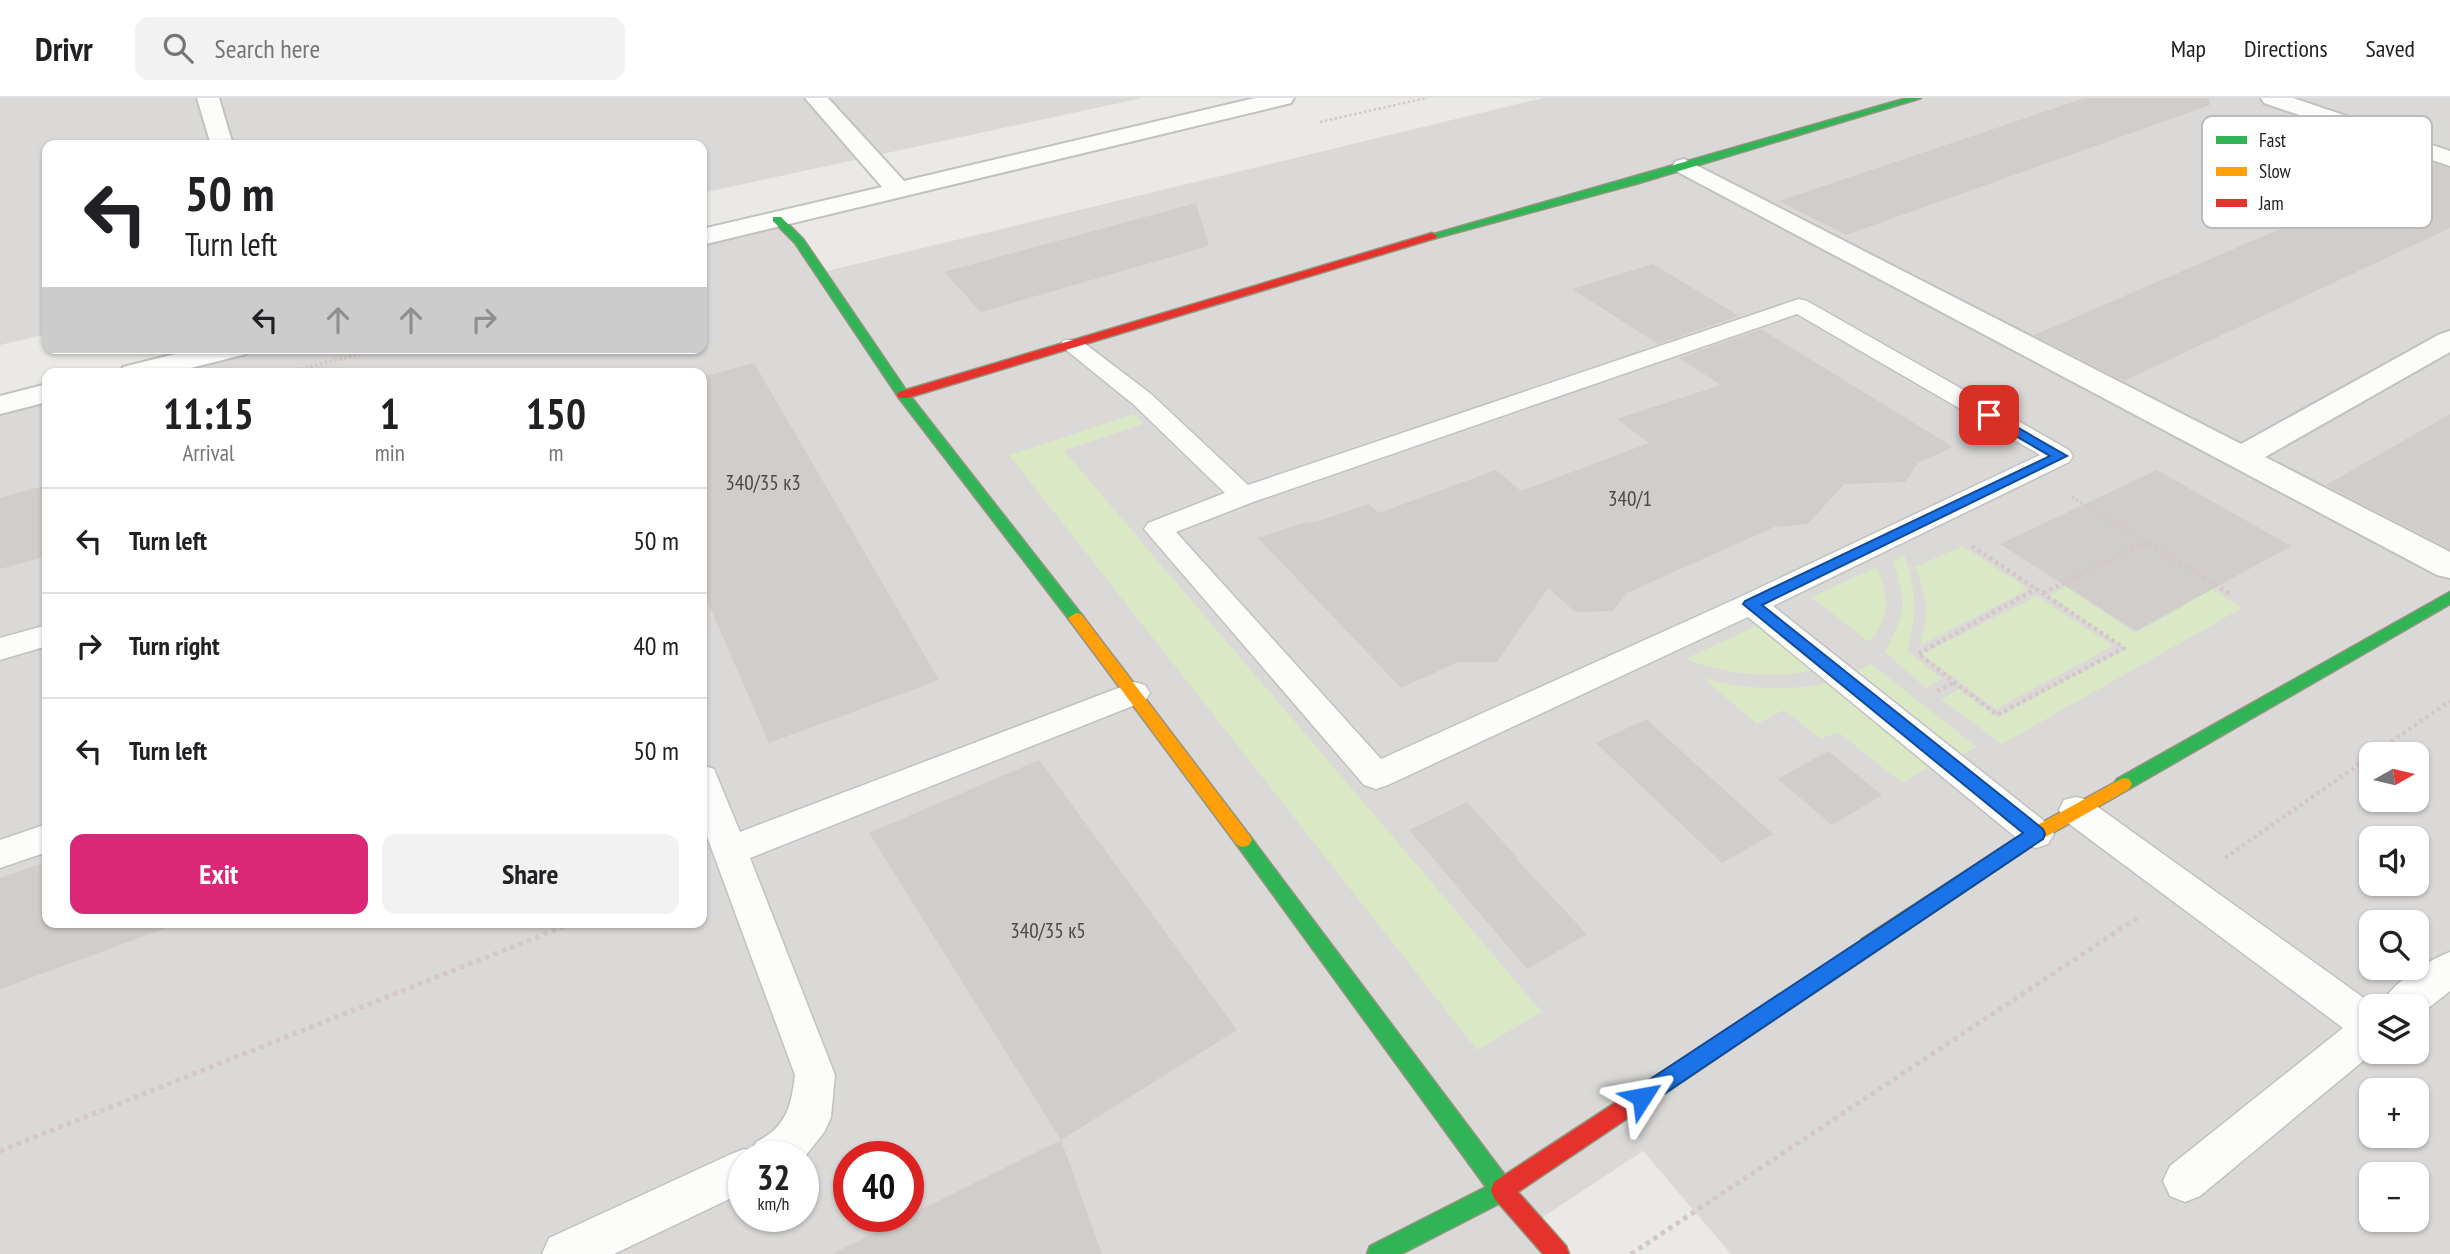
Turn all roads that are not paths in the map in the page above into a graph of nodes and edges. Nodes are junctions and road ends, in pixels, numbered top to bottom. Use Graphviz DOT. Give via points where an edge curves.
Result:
graph roads {
  1 [pos="208,98"];
  2 [pos="816,98"];
  3 [pos="1283,98"];
  4 [pos="1917,98"];
  5 [pos="2272,98"];
  6 [pos="2325,116"];
  7 [pos="221,140"];
  8 [pos="2432,153"];
  9 [pos="2450,159"];
  10 [pos="1684,166"];
  11 [pos="898,190"];
  12 [pos="777,219"];
  13 [pos="707,236"];
  14 [pos="2450,340"];
  15 [pos="1072,345"];
  16 [pos="212,354"];
  17 [pos="154,368"];
  18 [pos="42,394"];
  19 [pos="903,395"];
  20 [pos="0,405"];
  21 [pos="2243,456"];
  22 [pos="1243,496"];
  23 [pos="2450,567"];
  24 [pos="2450,597"];
  25 [pos="1751,604"];
  26 [pos="42,636"];
  27 [pos="0,649"];
  28 [pos="1134,694"];
  29 [pos="707,791"];
  30 [pos="2076,810"];
  31 [pos="2036,834"];
  32 [pos="42,840"];
  33 [pos="730,851"];
  34 [pos="0,854"];
  35 [pos="2450,969"];
  36 [pos="2417,994"];
  37 [pos="2359,1019"];
  38 [pos="2359,1038"];
  39 [pos="791,1141"];
  40 [pos="728,1178"];
  41 [pos="2185,1181"];
  42 [pos="1502,1190"];
  43 [pos="565,1254"];
  44 [pos="1378,1254"];
  45 [pos="1559,1254"];
  1 -- 7 [label="street"];
  2 -- 11 [label="street"];
  3 -- 11 [label="street"];
  4 -- 10 [label="street"];
  5 -- 6 [label="street"];
  8 -- 9 [label="street"];
  10 -- 15 [label="street" via="1346,260"];
  10 -- 21 [label="street"];
  11 -- 12 [label="street"];
  12 -- 13 [label="street"];
  12 -- 19 [label="street" via="799,241"];
  14 -- 21 [label="street"];
  15 -- 19 [label="street"];
  15 -- 22 [label="lane" via="1142,399"];
  16 -- 17 [label="street"];
  18 -- 20 [label="street"];
  19 -- 28 [label="street"];
  21 -- 23 [label="street"];
  22 -- 25 [label="lane" via="1158,529 1376,776"];
  22 -- 25 [label="lane" via="1799,306 2060,456"];
  24 -- 30 [label="street"];
  25 -- 31 [label="lane"];
  26 -- 27 [label="lane"];
  28 -- 33 [label="lane"];
  28 -- 42 [label="street"];
  29 -- 33 [label="lane"];
  30 -- 31 [label="street"];
  30 -- 37 [label="lane"];
  31 -- 42 [label="street"];
  32 -- 34 [label="lane"];
  33 -- 39 [label="lane" via="815,1074 810,1117"];
  35 -- 36 [label="lane"];
  38 -- 41 [label="lane"];
  40 -- 43 [label="lane"];
  42 -- 44 [label="street"];
  42 -- 45 [label="street"];
}
